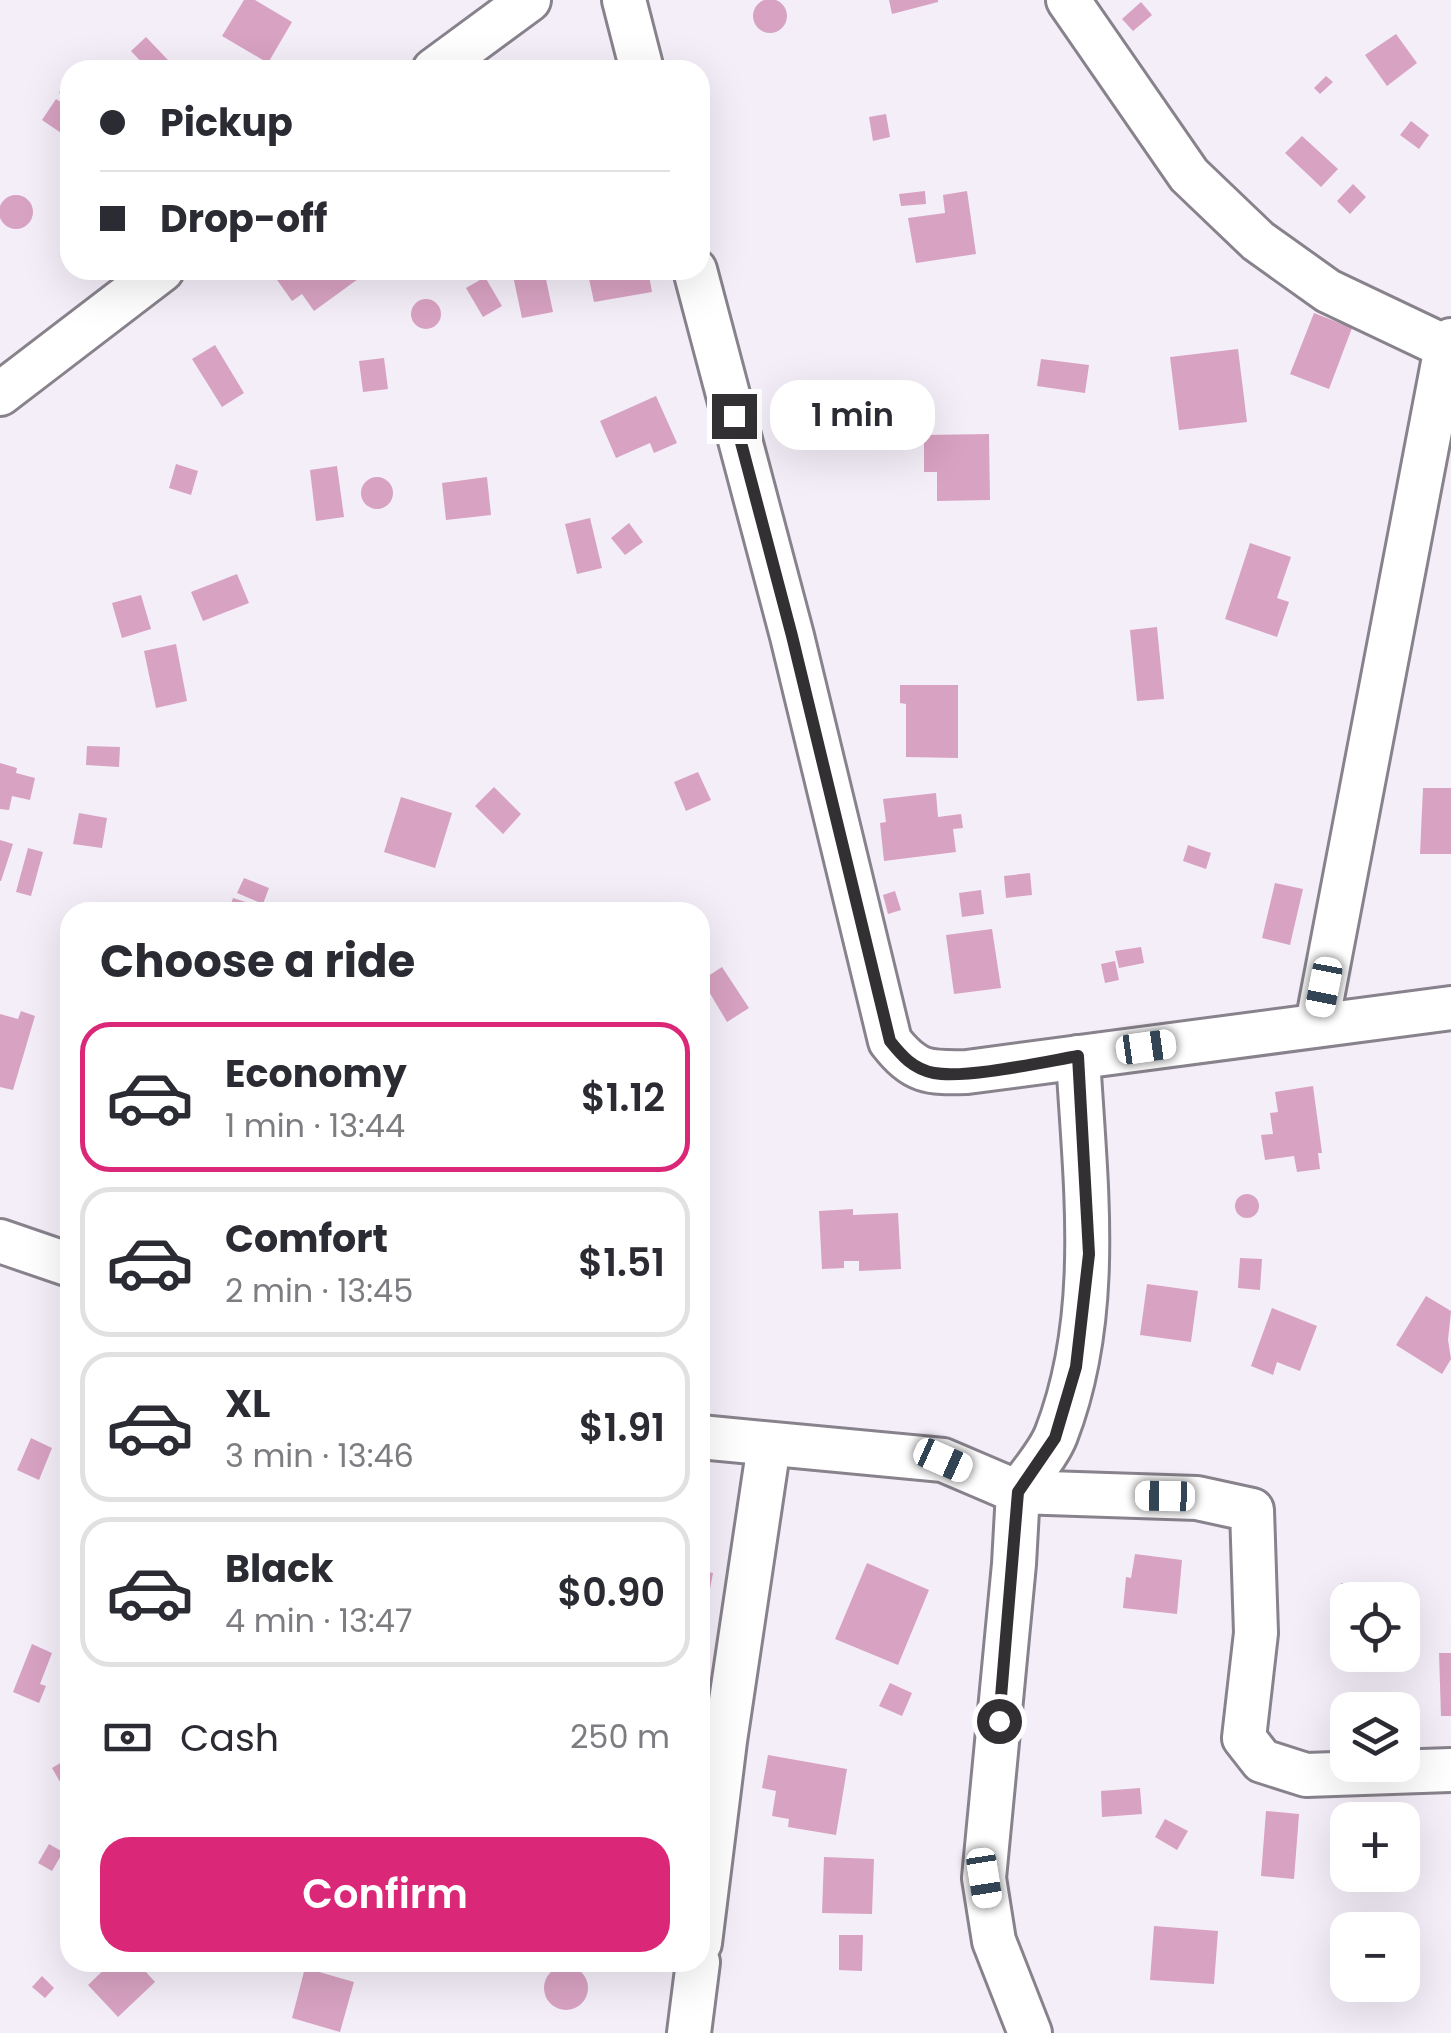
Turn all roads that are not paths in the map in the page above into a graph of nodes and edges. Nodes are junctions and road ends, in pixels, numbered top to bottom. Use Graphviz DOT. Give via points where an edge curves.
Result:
graph roads {
  1 [pos="529,0"];
  2 [pos="624,0"];
  3 [pos="1068,0"];
  4 [pos="448,60"];
  5 [pos="639,60"];
  6 [pos="149,280"];
  7 [pos="698,280"];
  8 [pos="1449,344"];
  9 [pos="0,394"];
  10 [pos="1451,1008"];
  11 [pos="1316,1024"];
  12 [pos="1078,1056"];
  13 [pos="0,1240"];
  14 [pos="60,1261"];
  15 [pos="710,1439"];
  16 [pos="769,1445"];
  17 [pos="1018,1492"];
  18 [pos="1451,1770"];
  19 [pos="710,1862"];
  20 [pos="697,1972"];
  21 [pos="689,2033"];
  22 [pos="1030,2033"];
  1 -- 4 [label="street"];
  2 -- 5 [label="street"];
  3 -- 8 [label="street" via="1188,175 1258,242 1328,291"];
  6 -- 9 [label="street"];
  7 -- 12 [label="street" via="890,1041 906,1062 934,1073"];
  8 -- 11 [label="street"];
  10 -- 11 [label="street"];
  11 -- 12 [label="street"];
  12 -- 17 [label="street" via="1089,1254 1076,1367 1055,1438"];
  13 -- 14 [label="street"];
  15 -- 16 [label="street"];
  16 -- 17 [label="street" via="943,1460"];
  16 -- 19 [label="street"];
  17 -- 18 [label="street" via="1196,1498 1252,1510 1256,1634 1244,1738 1262,1761 1306,1775"];
  17 -- 22 [label="street" via="984,1878 994,1941"];
  20 -- 21 [label="street"];
}
